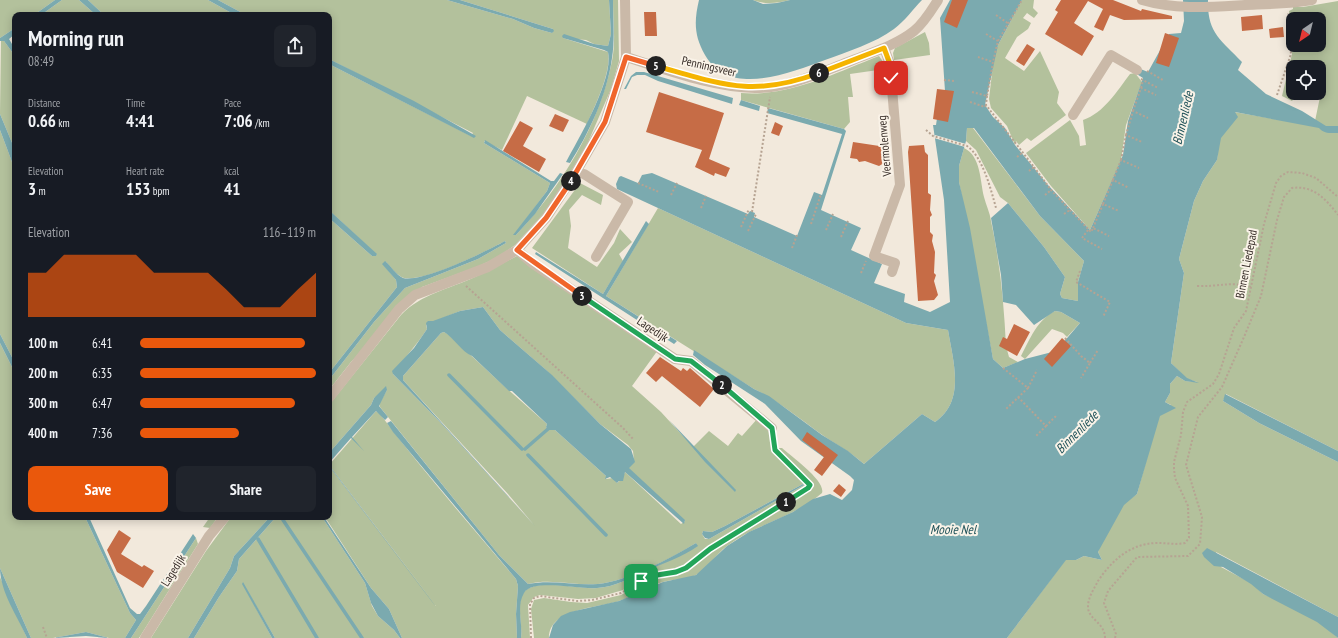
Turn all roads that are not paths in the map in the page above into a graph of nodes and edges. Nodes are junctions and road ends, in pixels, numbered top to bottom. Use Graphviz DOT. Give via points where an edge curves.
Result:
graph roads {
  1 [pos="625,0"];
  2 [pos="938,0"];
  3 [pos="1142,0"];
  4 [pos="1312,0"];
  5 [pos="884,48"];
  6 [pos="626,57"];
  7 [pos="1140,72"];
  8 [pos="1073,115"];
  9 [pos="576,172"];
  10 [pos="517,250"];
  11 [pos="596,257"];
  12 [pos="892,272"];
  13 [pos="332,394"];
  14 [pos="772,428"];
  15 [pos="222,520"];
  16 [pos="145,638"];
  1 -- 6 [label="street"];
  2 -- 5 [label="street, Penningsveer" via="924,22 914,31"];
  3 -- 4 [label="street" via="1164,6 1217,7 1286,4"];
  5 -- 6 [label="street, Penningsveer" via="795,82 756,88 722,85"];
  5 -- 12 [label="street, Veermolenweg" via="890,64 900,185 874,256 895,263"];
  6 -- 9 [label="street" via="605,122"];
  7 -- 8 [label="street" via="1111,55"];
  9 -- 10 [label="street" via="546,218"];
  9 -- 11 [label="street" via="584,174 628,202"];
  10 -- 13 [label="street" via="488,267 415,295 399,308"];
  10 -- 14 [label="street, Lagedijk" via="532,263 675,359 691,361"];
  15 -- 16 [label="street, Lagedijk" via="209,536"];
}
